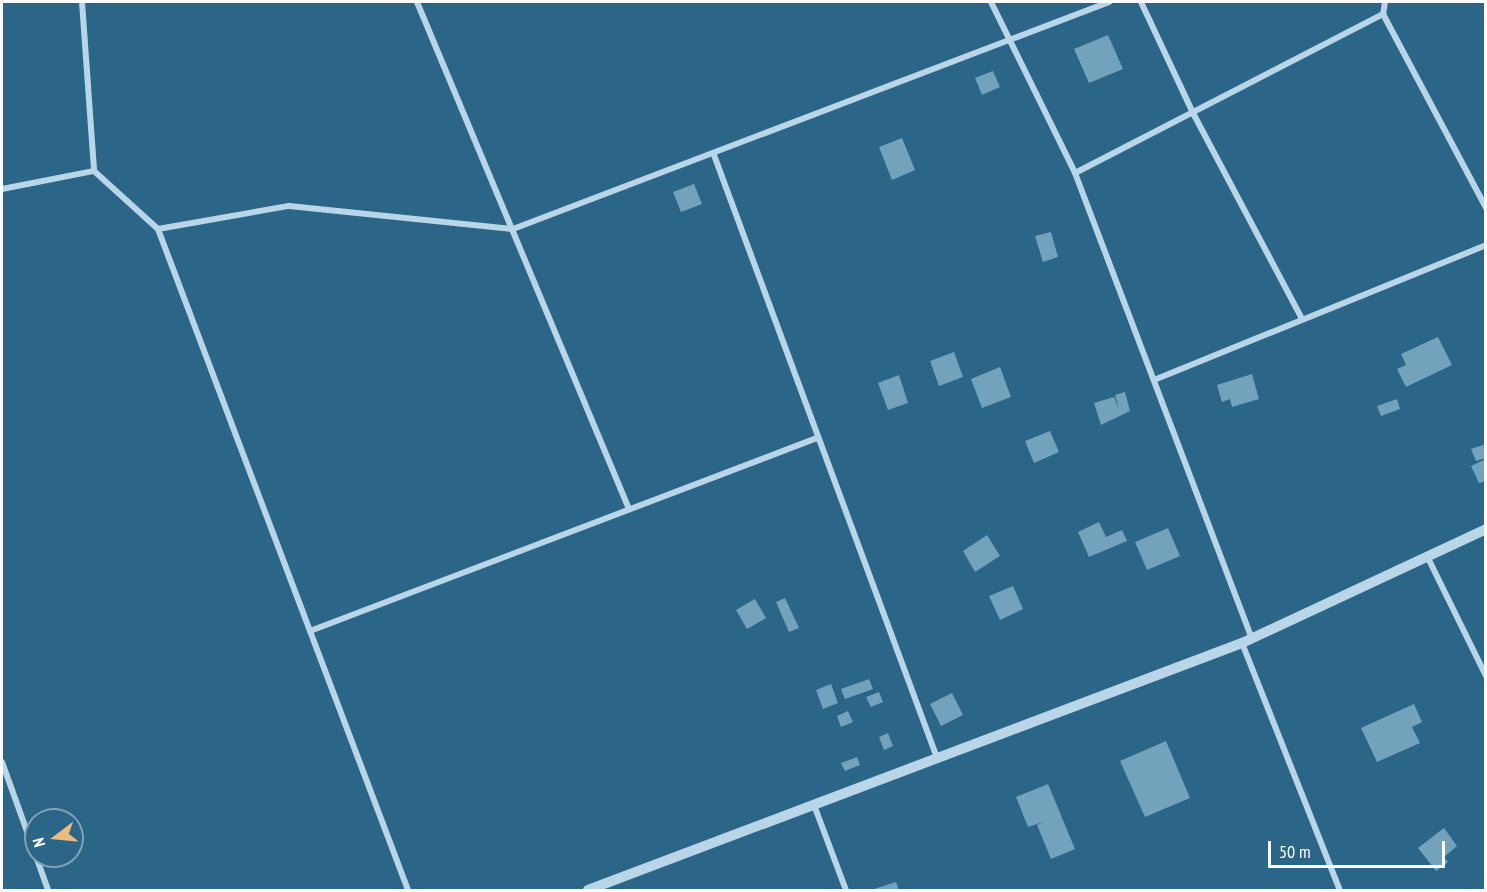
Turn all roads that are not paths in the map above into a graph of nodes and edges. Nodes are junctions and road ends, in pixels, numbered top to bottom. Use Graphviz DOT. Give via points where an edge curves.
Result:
graph roads {
  1 [pos="82,2"];
  2 [pos="417,2"];
  3 [pos="991,2"];
  4 [pos="1109,2"];
  5 [pos="1142,2"];
  6 [pos="1384,2"];
  7 [pos="1383,14"];
  8 [pos="1010,42"];
  9 [pos="1192,113"];
  10 [pos="714,155"];
  11 [pos="94,171"];
  12 [pos="1075,173"];
  13 [pos="2,189"];
  14 [pos="1485,208"];
  15 [pos="158,229"];
  16 [pos="513,229"];
  17 [pos="1485,245"];
  18 [pos="1302,320"];
  19 [pos="1154,380"];
  20 [pos="817,438"];
  21 [pos="629,509"];
  22 [pos="1485,529"];
  23 [pos="1427,556"];
  24 [pos="310,631"];
  25 [pos="1247,640"];
  26 [pos="1485,676"];
  27 [pos="937,758"];
  28 [pos="2,762"];
  29 [pos="814,805"];
  30 [pos="48,891"];
  31 [pos="408,891"];
  32 [pos="588,891"];
  33 [pos="846,891"];
  34 [pos="1340,891"];
  1 -- 11 [label="street"];
  2 -- 16 [label="street"];
  3 -- 8 [label="street"];
  4 -- 8 [label="street"];
  5 -- 9 [label="street"];
  6 -- 7 [label="street"];
  7 -- 9 [label="street"];
  7 -- 14 [label="street"];
  8 -- 10 [label="street"];
  8 -- 12 [label="street"];
  9 -- 12 [label="street"];
  9 -- 18 [label="street"];
  10 -- 16 [label="street"];
  10 -- 20 [label="street"];
  11 -- 13 [label="street"];
  11 -- 15 [label="street"];
  12 -- 19 [label="street"];
  15 -- 16 [label="street" via="289,206"];
  15 -- 24 [label="street"];
  16 -- 21 [label="street"];
  17 -- 18 [label="street"];
  18 -- 19 [label="street"];
  19 -- 25 [label="street"];
  20 -- 21 [label="street"];
  20 -- 27 [label="street"];
  21 -- 24 [label="street"];
  22 -- 23 [label="street"];
  23 -- 25 [label="street"];
  23 -- 26 [label="street"];
  24 -- 31 [label="street"];
  25 -- 27 [label="street"];
  25 -- 34 [label="street"];
  27 -- 29 [label="street"];
  28 -- 30 [label="street"];
  29 -- 32 [label="street"];
  29 -- 33 [label="street"];
}
